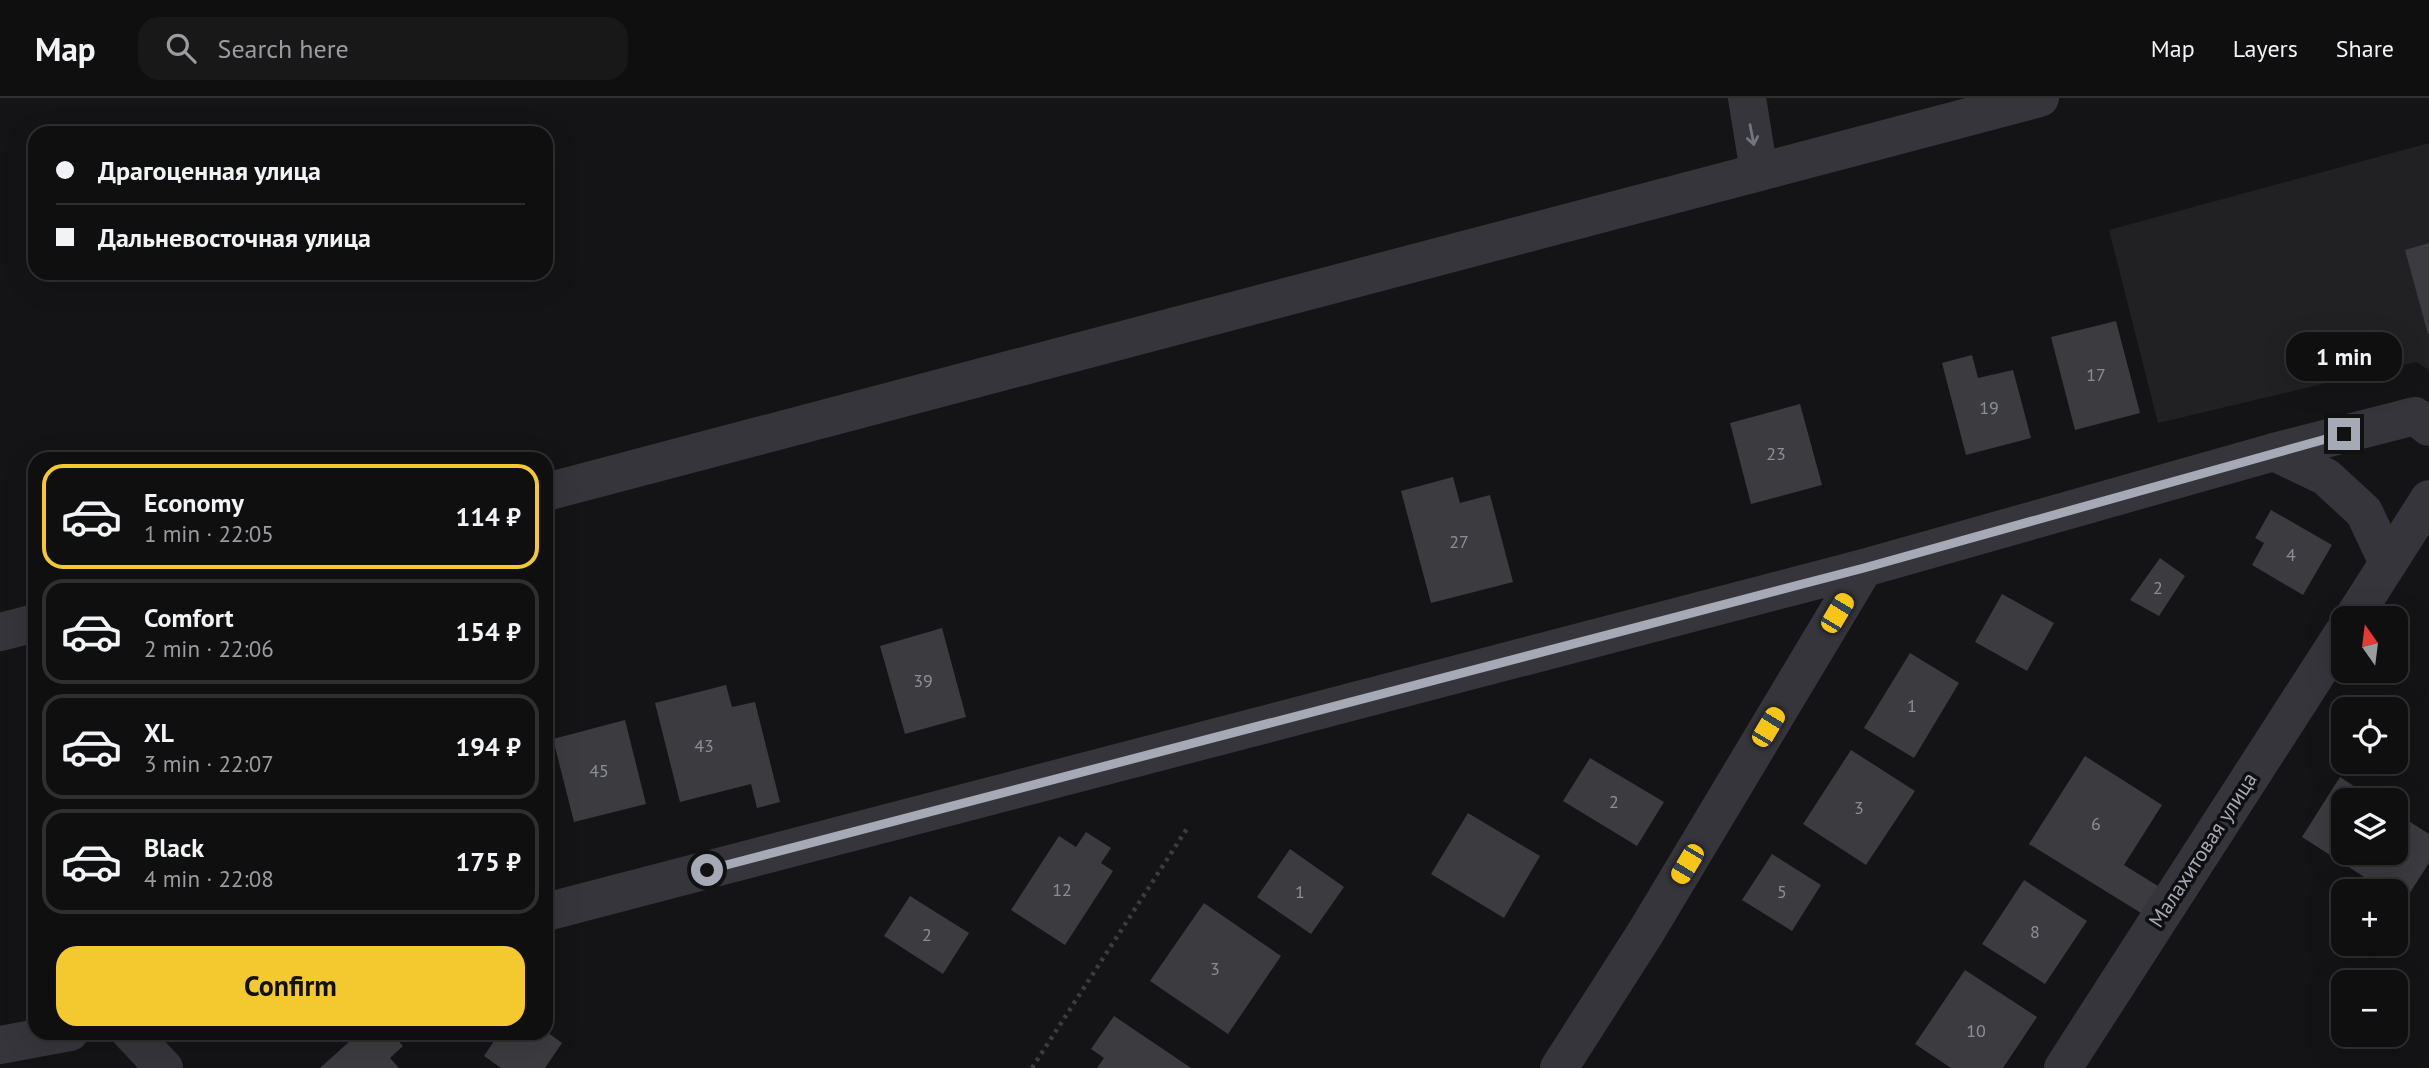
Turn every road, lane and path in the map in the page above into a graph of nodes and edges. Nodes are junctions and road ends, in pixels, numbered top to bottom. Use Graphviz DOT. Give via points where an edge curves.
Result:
graph roads {
  1 [pos="1747,98"];
  2 [pos="2040,98"];
  3 [pos="1759,172"];
  4 [pos="2429,427"];
  5 [pos="2274,452"];
  6 [pos="553,490"];
  7 [pos="2429,499"];
  8 [pos="2388,563"];
  9 [pos="1864,568"];
  10 [pos="2361,606"];
  11 [pos="28,625"];
  12 [pos="0,632"];
  13 [pos="2331,652"];
  14 [pos="1188,827"];
  15 [pos="553,910"];
  16 [pos="28,1040"];
  17 [pos="138,1040"];
  18 [pos="0,1045"];
  19 [pos="164,1068"];
  20 [pos="1032,1068"];
  21 [pos="1559,1068"];
  22 [pos="2063,1068"];
  1 -- 3 [label="street, one-way"];
  2 -- 3 [label="street"];
  3 -- 6 [label="street"];
  4 -- 5 [label="street" via="2415,416"];
  5 -- 8 [label="street" via="2326,477 2364,512"];
  5 -- 9 [label="street"];
  7 -- 8 [label="street"];
  8 -- 10 [label="street"];
  9 -- 15 [label="street"];
  9 -- 21 [label="street"];
  11 -- 12 [label="street"];
  13 -- 22 [label="street, Малахитовая улица"];
  14 -- 20 [label="path"];
  16 -- 18 [label="street"];
  17 -- 19 [label="street"];
}
